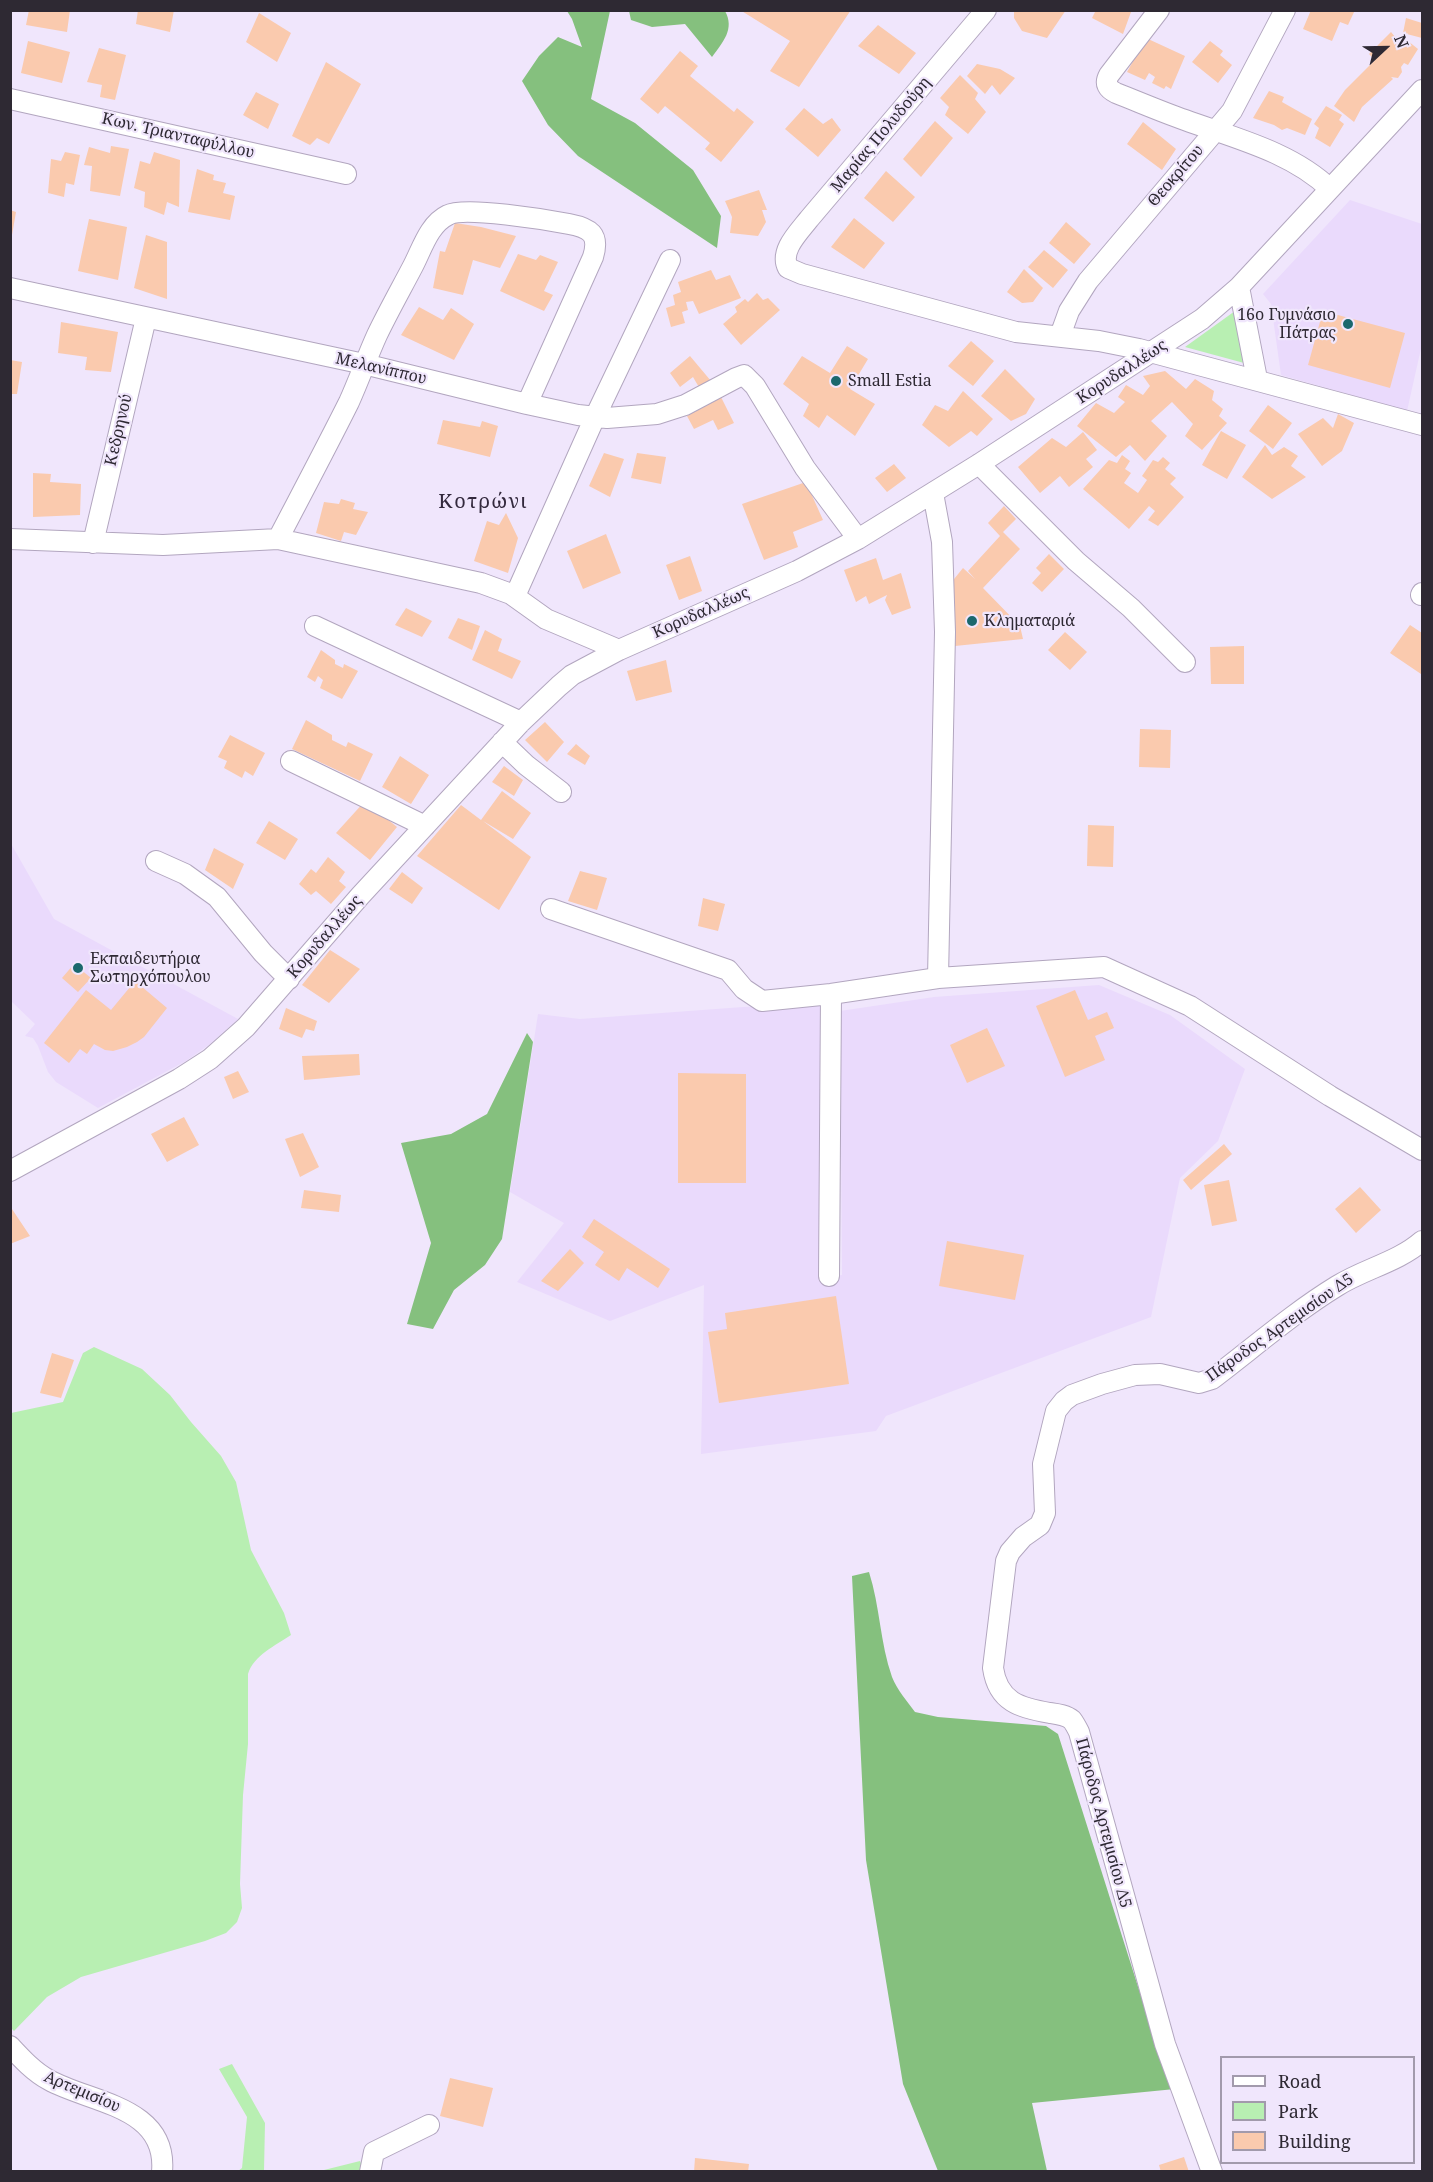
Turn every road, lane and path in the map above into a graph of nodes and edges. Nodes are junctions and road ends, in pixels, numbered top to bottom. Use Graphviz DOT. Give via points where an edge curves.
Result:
graph roads {
  1 [pos="986,10"];
  2 [pos="1158,10"];
  3 [pos="1285,10"];
  4 [pos="1422,90"];
  5 [pos="10,99"];
  6 [pos="1216,131"];
  7 [pos="346,174"];
  8 [pos="1330,189"];
  9 [pos="670,260"];
  10 [pos="1239,287"];
  11 [pos="10,288"];
  12 [pos="146,318"];
  13 [pos="1060,336"];
  14 [pos="1151,352"];
  15 [pos="364,364"];
  16 [pos="1257,379"];
  17 [pos="527,404"];
  18 [pos="595,417"];
  19 [pos="1422,425"];
  20 [pos="979,464"];
  21 [pos="933,493"];
  22 [pos="10,539"];
  23 [pos="278,539"];
  24 [pos="858,539"];
  25 [pos="93,543"];
  26 [pos="515,596"];
  27 [pos="315,626"];
  28 [pos="619,650"];
  29 [pos="1185,662"];
  30 [pos="521,722"];
  31 [pos="502,742"];
  32 [pos="291,761"];
  33 [pos="561,792"];
  34 [pos="425,826"];
  35 [pos="156,861"];
  36 [pos="551,909"];
  37 [pos="938,978"];
  38 [pos="289,979"];
  39 [pos="831,994"];
  40 [pos="1422,1150"];
  41 [pos="10,1171"];
  42 [pos="1422,1241"];
  43 [pos="829,1276"];
  44 [pos="10,2046"];
  45 [pos="429,2125"];
  46 [pos="162,2172"];
  47 [pos="370,2172"];
  48 [pos="1212,2172"];
  1 -- 13 [label="street, Μαρίας Πολυδούρη" via="809,219 789,248 786,265 802,274 1016,332"];
  2 -- 6 [label="street" via="1108,75 1107,86 1116,93"];
  3 -- 6 [label="street, Θεοκρίτου" via="1236,106"];
  4 -- 8 [label="street, Κορυδαλλέως"];
  5 -- 7 [label="street, Κων. Τριανταφύλλου"];
  6 -- 8 [label="street" via="1298,165"];
  6 -- 13 [label="street, Θεοκρίτου" via="1088,281"];
  8 -- 10 [label="street, Κορυδαλλέως"];
  9 -- 18 [label="street"];
  10 -- 14 [label="street, Κορυδαλλέως" via="1203,319"];
  10 -- 16 [label="street"];
  11 -- 12 [label="street, Μελανίππου"];
  12 -- 15 [label="street, Μελανίππου"];
  12 -- 25 [label="street, Κεδρηνού"];
  13 -- 14 [label="street"];
  14 -- 16 [label="street"];
  14 -- 20 [label="street, Κορυδαλλέως"];
  15 -- 17 [label="street, Μελανίππου"];
  15 -- 17 [label="street" via="423,245 444,217 471,212 580,226 594,236 596,248"];
  15 -- 23 [label="street"];
  16 -- 19 [label="street"];
  17 -- 18 [label="street, Μελανίππου"];
  18 -- 24 [label="street, Μελανίππου" via="663,412 746,376 805,468"];
  18 -- 26 [label="street"];
  20 -- 21 [label="street, Κορυδαλλέως"];
  20 -- 29 [label="street"];
  21 -- 24 [label="street, Κορυδαλλέως"];
  21 -- 37 [label="street" via="942,542 945,632"];
  22 -- 25 [label="street"];
  23 -- 25 [label="street"];
  23 -- 26 [label="street" via="481,583"];
  24 -- 28 [label="street, Κορυδαλλέως"];
  26 -- 28 [label="street" via="546,619"];
  27 -- 30 [label="street"];
  28 -- 30 [label="street, Κορυδαλλέως" via="572,675"];
  30 -- 31 [label="street, Κορυδαλλέως"];
  31 -- 33 [label="street"];
  31 -- 34 [label="street, Κορυδαλλέως"];
  32 -- 34 [label="street"];
  34 -- 38 [label="street, Κορυδαλλέως"];
  35 -- 38 [label="street" via="218,897"];
  36 -- 39 [label="street" via="728,970 744,989 762,1001"];
  37 -- 39 [label="street"];
  37 -- 40 [label="street" via="1104,967 1190,1006"];
  38 -- 41 [label="street, Κορυδαλλέως" via="246,1027 204,1064"];
  39 -- 43 [label="street"];
  42 -- 48 [label="street, Πάροδος Αρτεμισίου Δ5" via="1410,1251 1326,1292 1212,1379 1199,1383 1160,1374 1135,1375 1064,1401 1056,1411 1042,1464 1045,1513 1040,1524 1010,1552 1004,1570 994,1677 1013,1703 1061,1715 1070,1719 1079,1732 1165,2044"];
  44 -- 46 [label="street, Αρτεμισίου" via="50,2081 123,2108 146,2124 160,2151"];
  45 -- 47 [label="street" via="374,2152"];
}
